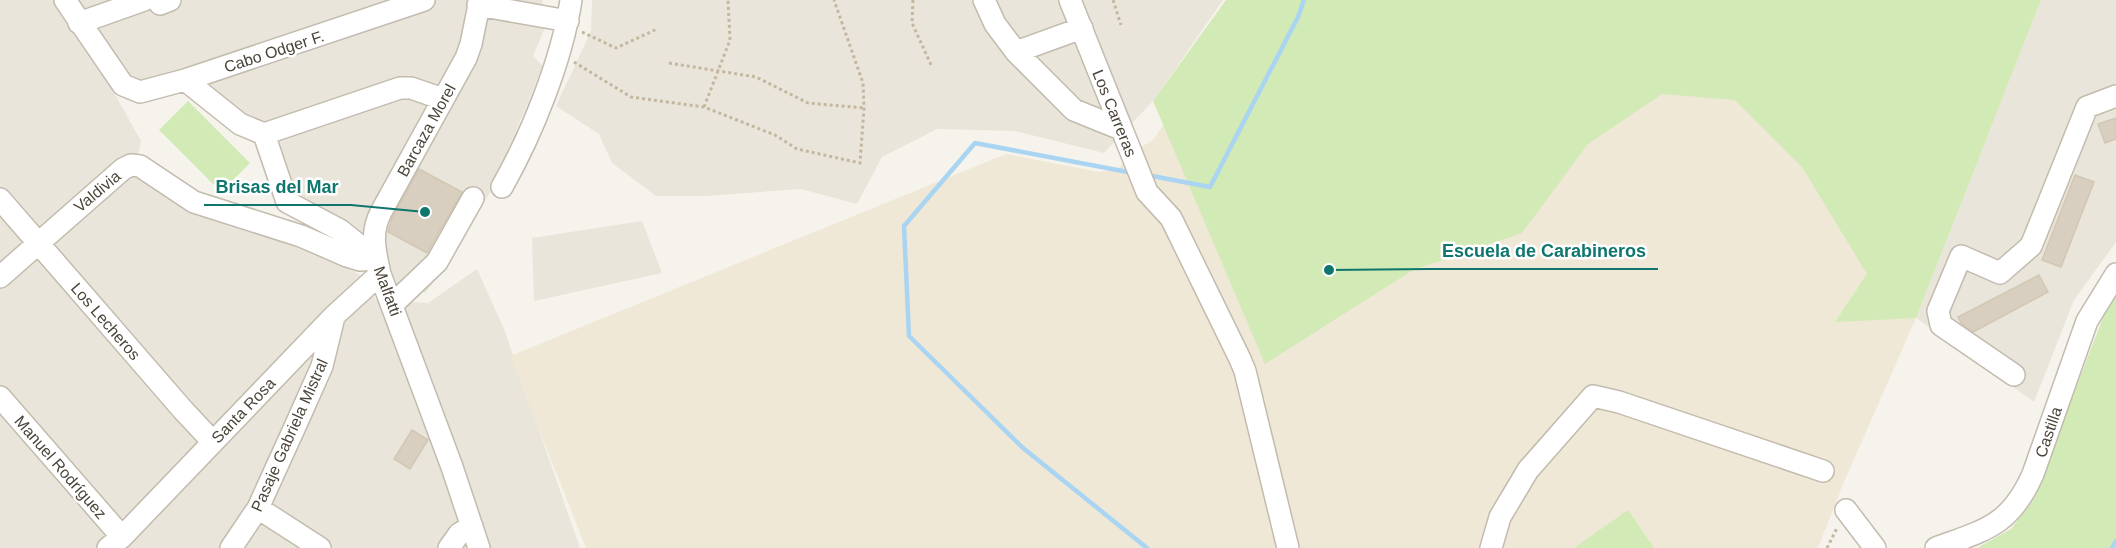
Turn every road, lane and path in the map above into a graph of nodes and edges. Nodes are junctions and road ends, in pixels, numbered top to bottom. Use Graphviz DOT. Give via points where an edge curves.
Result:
graph roads {
  1 [pos="65,0"];
  2 [pos="424,0"];
  3 [pos="728,0"];
  4 [pos="834,0"];
  5 [pos="913,0"];
  6 [pos="984,0"];
  7 [pos="1070,0"];
  8 [pos="1113,0"];
  9 [pos="158,1"];
  10 [pos="479,3"];
  11 [pos="568,15"];
  12 [pos="80,23"];
  13 [pos="1121,26"];
  14 [pos="1082,28"];
  15 [pos="657,29"];
  16 [pos="558,52"];
  17 [pos="1016,52"];
  18 [pos="669,63"];
  19 [pos="932,67"];
  20 [pos="718,70"];
  21 [pos="185,80"];
  22 [pos="2116,96"];
  23 [pos="443,99"];
  24 [pos="704,107"];
  25 [pos="864,108"];
  26 [pos="1121,129"];
  27 [pos="264,134"];
  28 [pos="502,187"];
  29 [pos="473,198"];
  30 [pos="0,199"];
  31 [pos="37,242"];
  32 [pos="378,267"];
  33 [pos="2116,274"];
  34 [pos="0,277"];
  35 [pos="392,305"];
  36 [pos="334,316"];
  37 [pos="2014,375"];
  38 [pos="0,397"];
  39 [pos="213,442"];
  40 [pos="1823,471"];
  41 [pos="258,508"];
  42 [pos="1846,510"];
  43 [pos="472,526"];
  44 [pos="115,543"];
  45 [pos="231,548"];
  46 [pos="320,548"];
  47 [pos="449,548"];
  48 [pos="479,548"];
  49 [pos="1288,548"];
  50 [pos="1491,548"];
  51 [pos="1875,548"];
  52 [pos="1936,548"];
  1 -- 12 [label="street"];
  2 -- 21 [label="street, Cabo Odger F."];
  3 -- 20 [label="path" via="730,40"];
  4 -- 25 [label="path" via="863,83"];
  5 -- 19 [label="path" via="912,23"];
  6 -- 17 [label="street" via="995,24"];
  7 -- 14 [label="street, Los Carreras"];
  8 -- 13 [label="path"];
  9 -- 12 [label="street"];
  10 -- 11 [label="street"];
  10 -- 23 [label="street, Barcaza Morel" via="466,58"];
  11 -- 15 [label="path" via="616,48"];
  11 -- 16 [label="street"];
  12 -- 21 [label="street, Cabo Odger F." via="123,85 140,92"];
  14 -- 17 [label="street"];
  14 -- 26 [label="street, Los Carreras"];
  16 -- 24 [label="path" via="631,97"];
  16 -- 28 [label="street" via="524,148"];
  17 -- 26 [label="street" via="1074,110"];
  18 -- 20 [label="path"];
  20 -- 24 [label="path"];
  20 -- 25 [label="path" via="756,77 808,103"];
  21 -- 27 [label="street" via="240,124"];
  22 -- 37 [label="street" via="2087,106 2031,246 2000,273 1961,256 1938,311 1941,325"];
  23 -- 27 [label="street" via="400,88"];
  23 -- 32 [label="street, Barcaza Morel" via="375,223 373,241"];
  24 -- 25 [label="path" via="776,135 796,149 860,163"];
  26 -- 49 [label="street, Los Carreras" via="1147,192 1171,218 1245,371"];
  27 -- 32 [label="street, Malfatti" via="287,202 340,230"];
  29 -- 35 [label="street" via="437,262"];
  30 -- 31 [label="street, Los Lecheros"];
  31 -- 32 [label="street, Valdivia" via="131,165 151,172 204,207 301,236"];
  31 -- 34 [label="street, Valdivia"];
  31 -- 39 [label="street, Los Lecheros"];
  32 -- 35 [label="street, Malfatti"];
  32 -- 36 [label="street, Santa Rosa"];
  33 -- 52 [label="street, Castilla" via="2087,321 2022,495 1987,530"];
  35 -- 43 [label="street, Malfatti"];
  36 -- 39 [label="street, Santa Rosa"];
  36 -- 41 [label="street, Pasaje Gabriela Mistral" via="322,366"];
  38 -- 44 [label="street, Manuel Rodríguez"];
  39 -- 44 [label="street, Santa Rosa"];
  40 -- 50 [label="street" via="1593,396 1528,470 1500,517"];
  41 -- 45 [label="street, Pasaje Gabriela Mistral"];
  41 -- 46 [label="street"];
  42 -- 51 [label="street"];
  43 -- 47 [label="street" via="459,534"];
  43 -- 48 [label="street, Malfatti"];
}
